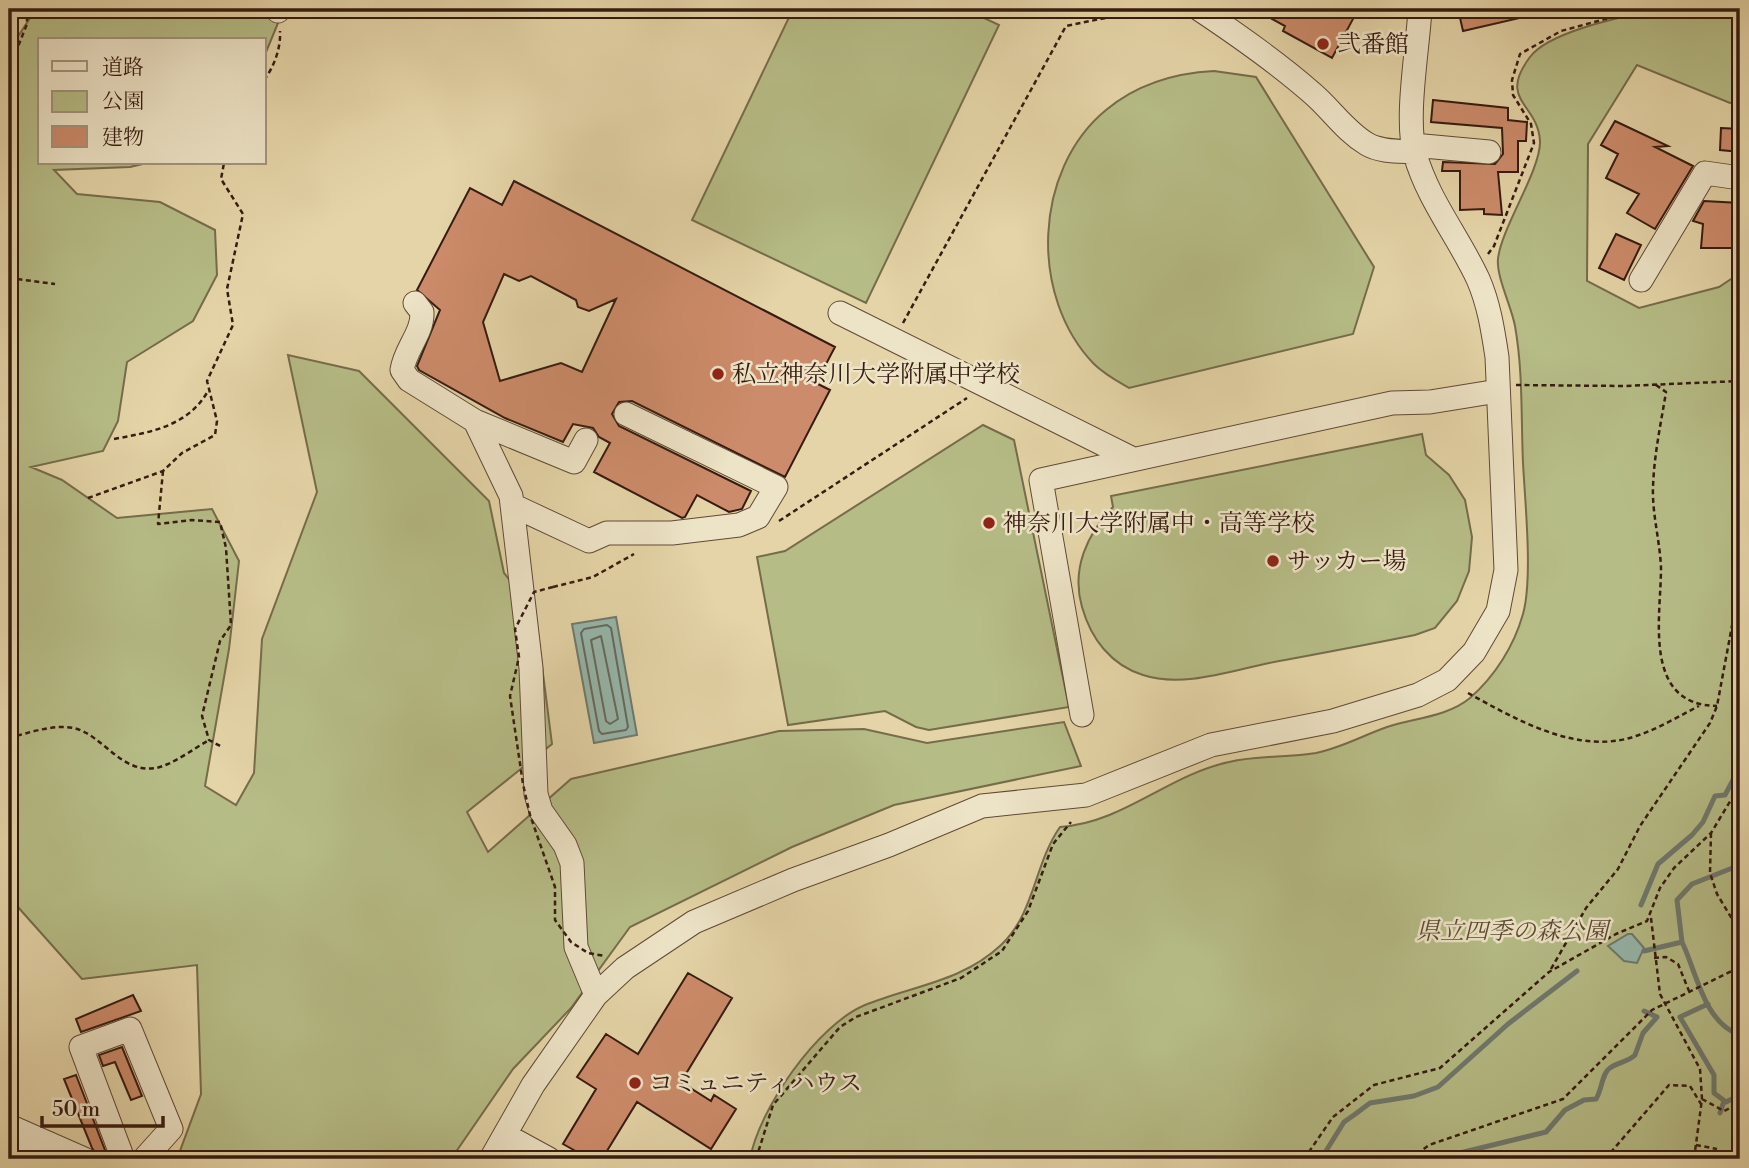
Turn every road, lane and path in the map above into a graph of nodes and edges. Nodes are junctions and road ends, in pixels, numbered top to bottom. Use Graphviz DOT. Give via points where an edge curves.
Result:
graph roads {
  1 [pos="27,9"];
  2 [pos="1149,9"];
  3 [pos="1199,9"];
  4 [pos="1420,9"];
  5 [pos="1642,9"];
  6 [pos="278,10"];
  7 [pos="9,69"];
  8 [pos="266,77"];
  9 [pos="1414,148"];
  10 [pos="1489,152"];
  11 [pos="224,164"];
  12 [pos="1740,178"];
  13 [pos="1486,255"];
  14 [pos="9,278"];
  15 [pos="1641,280"];
  16 [pos="55,284"];
  17 [pos="415,303"];
  18 [pos="840,313"];
  19 [pos="893,340"];
  20 [pos="1740,382"];
  21 [pos="1676,384"];
  22 [pos="1657,385"];
  23 [pos="1508,388"];
  24 [pos="208,391"];
  25 [pos="1667,392"];
  26 [pos="626,414"];
  27 [pos="475,421"];
  28 [pos="114,439"];
  29 [pos="586,440"];
  30 [pos="1131,458"];
  31 [pos="163,471"];
  32 [pos="88,498"];
  33 [pos="512,505"];
  34 [pos="1740,583"];
  35 [pos="554,587"];
  36 [pos="1468,694"];
  37 [pos="1699,706"];
  38 [pos="1717,706"];
  39 [pos="1082,715"];
  40 [pos="9,738"];
  41 [pos="209,740"];
  42 [pos="222,747"];
  43 [pos="1740,785"];
  44 [pos="1071,822"];
  45 [pos="1711,833"];
  46 [pos="1651,916"];
  47 [pos="1740,932"];
  48 [pos="605,956"];
  49 [pos="1654,956"];
  50 [pos="1740,967"];
  51 [pos="1549,972"];
  52 [pos="1689,991"];
  53 [pos="596,995"];
  54 [pos="1664,1004"];
  55 [pos="1702,1099"];
  56 [pos="1740,1103"];
  57 [pos="1701,1105"];
  58 [pos="9,1126"];
  59 [pos="505,1135"];
  60 [pos="9,1145"];
  61 [pos="1696,1145"];
  62 [pos="1715,1149"];
  63 [pos="45,1159"];
  64 [pos="84,1159"];
  65 [pos="123,1159"];
  66 [pos="144,1159"];
  67 [pos="491,1159"];
  68 [pos="549,1159"];
  69 [pos="756,1159"];
  70 [pos="1304,1159"];
  71 [pos="1410,1159"];
  72 [pos="1605,1159"];
  73 [pos="1694,1159"];
  1 -- 7 [label="path" via="27,24"];
  2 -- 19 [label="path" via="1066,26"];
  3 -- 9 [label="street" via="1313,94 1367,144"];
  4 -- 9 [label="street"];
  5 -- 13 [label="path" via="1561,31 1520,54 1512,80 1513,95 1531,124 1534,143 1494,246"];
  6 -- 8 [label="path" via="281,42"];
  9 -- 10 [label="street"];
  9 -- 23 [label="street" via="1431,196 1478,279"];
  11 -- 24 [label="path" via="221,179 243,214 227,289 233,325 207,381"];
  12 -- 15 [label="street" via="1705,173"];
  14 -- 16 [label="path"];
  17 -- 27 [label="street" via="422,322 402,370 409,380"];
  18 -- 19 [label="street"];
  19 -- 30 [label="street"];
  20 -- 21 [label="path"];
  21 -- 22 [label="path"];
  21 -- 25 [label="path"];
  22 -- 23 [label="path"];
  22 -- 25 [label="path"];
  23 -- 30 [label="street" via="1430,402 1392,403"];
  23 -- 53 [label="street" via="1506,570 1497,611 1474,652 1447,680 1418,695 1332,721 1211,745 1086,795 982,806 694,922 625,968"];
  24 -- 28 [label="path" via="198,407 172,425"];
  24 -- 31 [label="path" via="217,421 215,435"];
  25 -- 37 [label="path" via="1653,489 1661,568 1659,649 1672,682"];
  26 -- 33 [label="street" via="776,487 758,517 739,525 671,533 607,533 589,541"];
  27 -- 29 [label="street" via="574,462"];
  27 -- 33 [label="street" via="502,472"];
  30 -- 39 [label="street" via="1041,480"];
  31 -- 32 [label="path"];
  31 -- 41 [label="path" via="158,524 220,522 226,548 231,625 220,642 202,716"];
  33 -- 53 [label="street" via="531,668 536,794 572,863 576,947"];
  34 -- 38 [label="path"];
  35 -- 48 [label="path, bridge" via="534,592 515,629 519,657 510,696 530,815 555,887 555,920 571,942 588,953"];
  36 -- 37 [label="path" via="1528,726 1606,743 1636,736"];
  37 -- 38 [label="path"];
  38 -- 51 [label="path"];
  40 -- 41 [label="path" via="72,728 90,734 123,761 155,768"];
  41 -- 42 [label="path"];
  43 -- 45 [label="path"];
  44 -- 69 [label="path" via="1053,844 1028,911 1002,951 961,978 840,1027 773,1105"];
  45 -- 46 [label="path" via="1674,868 1660,888"];
  45 -- 47 [label="path" via="1712,880"];
  46 -- 49 [label="path"];
  46 -- 51 [label="path"];
  49 -- 52 [label="path" via="1678,964"];
  49 -- 54 [label="path"];
  50 -- 52 [label="path"];
  51 -- 70 [label="path" via="1440,1068 1374,1085 1333,1117"];
  52 -- 54 [label="path"];
  53 -- 59 [label="street" via="533,1085"];
  54 -- 55 [label="path" via="1700,1069"];
  54 -- 71 [label="path" via="1652,1010 1563,1099 1429,1145"];
  55 -- 56 [label="path" via="1724,1111"];
  55 -- 57 [label="path"];
  57 -- 61 [label="path"];
  57 -- 72 [label="path" via="1690,1086 1669,1085"];
  58 -- 64 [label="street"];
  59 -- 67 [label="street"];
  59 -- 68 [label="street"];
  60 -- 63 [label="street"];
  61 -- 62 [label="path"];
  61 -- 73 [label="path"];
  65 -- 66 [label="street" via="81,1047 130,1029 171,1129"];
}
